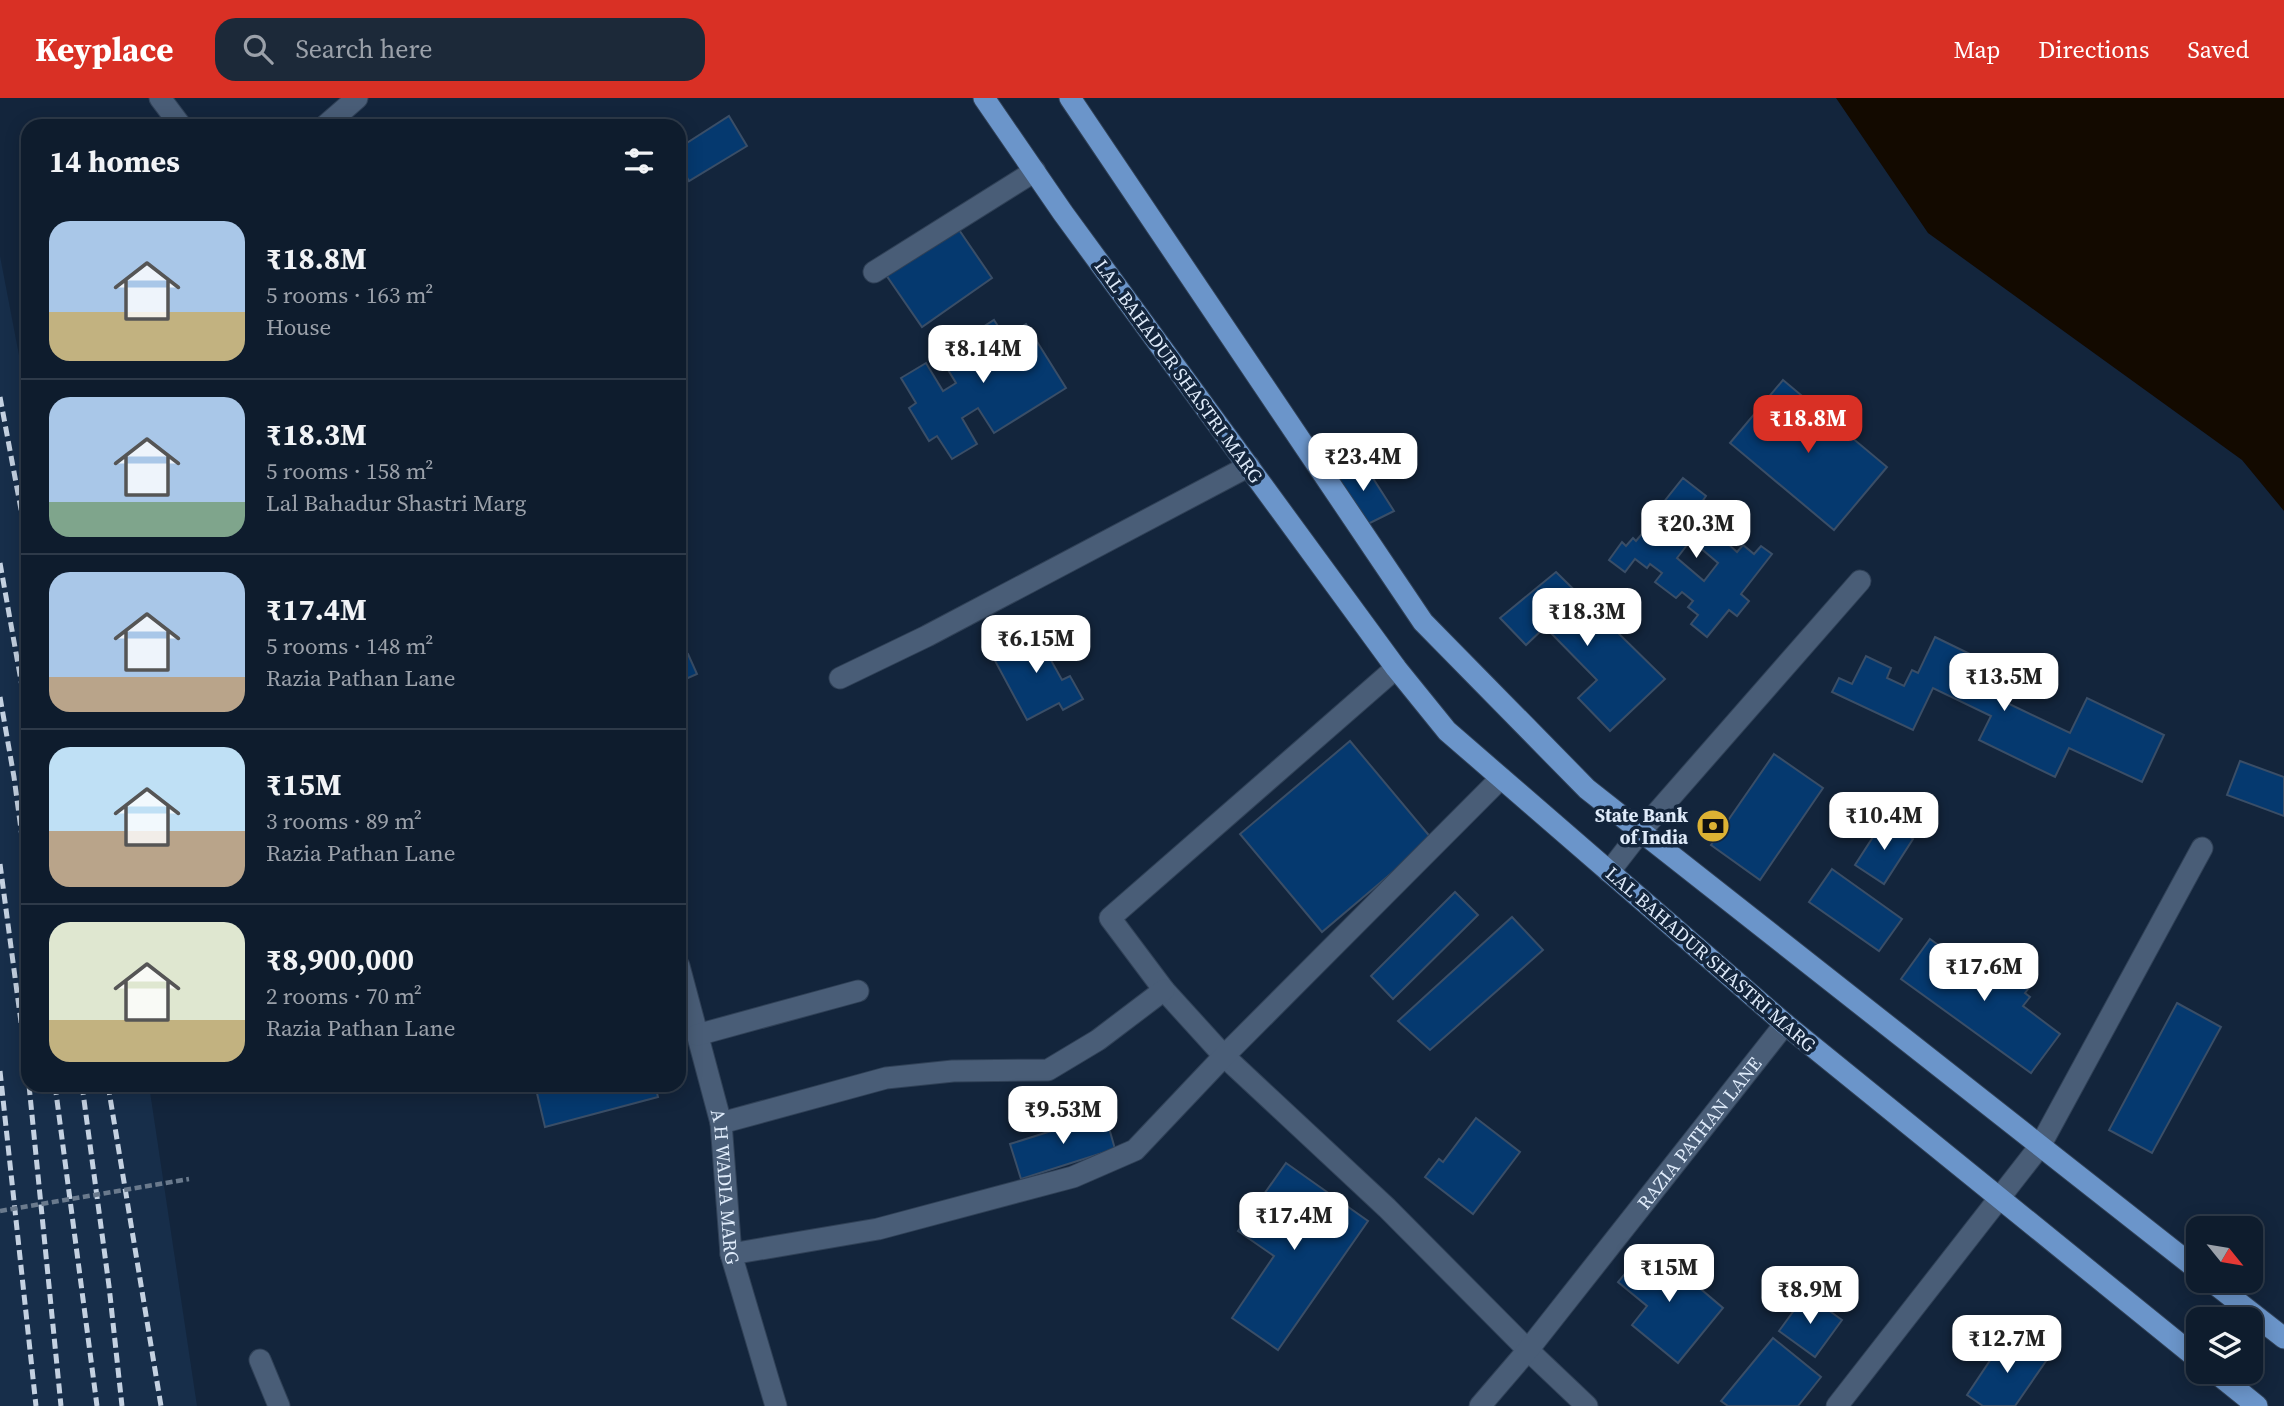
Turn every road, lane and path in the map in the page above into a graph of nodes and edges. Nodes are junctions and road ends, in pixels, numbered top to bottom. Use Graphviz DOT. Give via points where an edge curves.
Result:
graph roads {
  1 [pos="160,98"];
  2 [pos="357,98"];
  3 [pos="984,98"];
  4 [pos="1070,98"];
  5 [pos="176,119"];
  6 [pos="333,119"];
  7 [pos="1035,171"];
  8 [pos="874,272"];
  9 [pos="1249,466"];
  10 [pos="1860,581"];
  11 [pos="1396,668"];
  12 [pos="840,678"];
  13 [pos="1501,778"];
  14 [pos="1640,832"];
  15 [pos="2202,848"];
  16 [pos="1609,872"];
  17 [pos="1164,990"];
  18 [pos="858,991"];
  19 [pos="686,993"];
  20 [pos="1785,1024"];
  21 [pos="697,1035"];
  22 [pos="1224,1056"];
  23 [pos="721,1123"];
  24 [pos="2040,1146"];
  25 [pos="189,1179"];
  26 [pos="1998,1198"];
  27 [pos="0,1210"];
  28 [pos="731,1254"];
  29 [pos="2186,1261"];
  30 [pos="2226,1293"];
  31 [pos="2284,1338"];
  32 [pos="2186,1349"];
  33 [pos="1528,1350"];
  34 [pos="260,1360"];
  35 [pos="2230,1384"];
  36 [pos="279,1406"];
  37 [pos="776,1406"];
  38 [pos="1480,1406"];
  39 [pos="1587,1406"];
  40 [pos="1837,1406"];
  41 [pos="2257,1406"];
  1 -- 5 [label="street"];
  2 -- 6 [label="street"];
  3 -- 7 [label="main road, LAL BAHADUR SHASTRI MARG"];
  4 -- 14 [label="main road" via="1423,622 1587,789"];
  7 -- 8 [label="street"];
  7 -- 9 [label="main road, LAL BAHADUR SHASTRI MARG"];
  9 -- 11 [label="main road, LAL BAHADUR SHASTRI MARG"];
  9 -- 12 [label="street"];
  10 -- 14 [label="street"];
  11 -- 13 [label="main road, LAL BAHADUR SHASTRI MARG" via="1447,731"];
  11 -- 17 [label="street" via="1110,918"];
  13 -- 16 [label="main road, LAL BAHADUR SHASTRI MARG"];
  13 -- 22 [label="street"];
  14 -- 16 [label="street"];
  14 -- 24 [label="main road"];
  15 -- 24 [label="street"];
  16 -- 20 [label="main road, LAL BAHADUR SHASTRI MARG"];
  17 -- 22 [label="street"];
  17 -- 23 [label="street" via="1098,1040 1048,1070 953,1071 886,1079"];
  18 -- 21 [label="street"];
  19 -- 21 [label="street, A H WADIA MARG"];
  20 -- 26 [label="main road, LAL BAHADUR SHASTRI MARG"];
  20 -- 33 [label="street, RAZIA PATHAN LANE"];
  21 -- 23 [label="street, A H WADIA MARG"];
  22 -- 28 [label="street" via="1135,1150 1073,1177 878,1229"];
  22 -- 33 [label="street" via="1387,1208"];
  23 -- 28 [label="street, A H WADIA MARG"];
  24 -- 26 [label="street"];
  24 -- 29 [label="main road"];
  25 -- 27 [label="path, bridge"];
  26 -- 32 [label="main road, LAL BAHADUR SHASTRI MARG"];
  26 -- 40 [label="street"];
  28 -- 37 [label="street, A H WADIA MARG"];
  30 -- 31 [label="main road"];
  33 -- 38 [label="street, RAZIA PATHAN LANE"];
  33 -- 39 [label="street"];
  34 -- 36 [label="street"];
  35 -- 41 [label="main road"];
}
